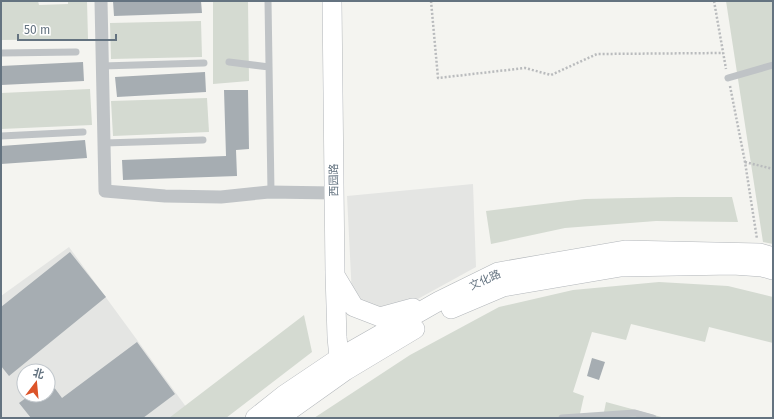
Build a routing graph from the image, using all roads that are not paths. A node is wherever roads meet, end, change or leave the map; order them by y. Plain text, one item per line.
1 (101, 1) edge
2 (268, 1) edge
3 (332, 1) edge
4 (76, 52) dead end
5 (1, 53) edge
6 (229, 62) dead end
7 (204, 63) dead end
8 (773, 64) edge
9 (102, 66) junction
10 (269, 67) junction
11 (728, 78) road end
12 (83, 132) dead end
13 (1, 136) edge
14 (203, 140) dead end
15 (104, 143) junction
16 (271, 192) junction
17 (334, 193) junction
18 (766, 255) edge
19 (773, 270) edge
20 (335, 274) junction
21 (439, 301) junction
22 (342, 365) junction
23 (255, 418) edge
24 (279, 418) edge
25 (562, 418) edge
26 (653, 418) edge

1 - 9 street
2 - 10 lane
3 - 17 main road, 西园路
4 - 5 lane
6 - 10 lane
7 - 9 lane
8 - 11 lane
9 - 15 street
10 - 16 lane
12 - 13 lane
14 - 15 lane
15 - 16 street
16 - 17 street
17 - 20 main road, 西园路
18 - 21 main road, 文化路
19 - 22 main road, 文化路
20 - 21 main road
20 - 22 main road, 西园路
21 - 22 main road, 文化路
22 - 23 main road, 文化路
22 - 24 main road, 文化路
25 - 26 lane

